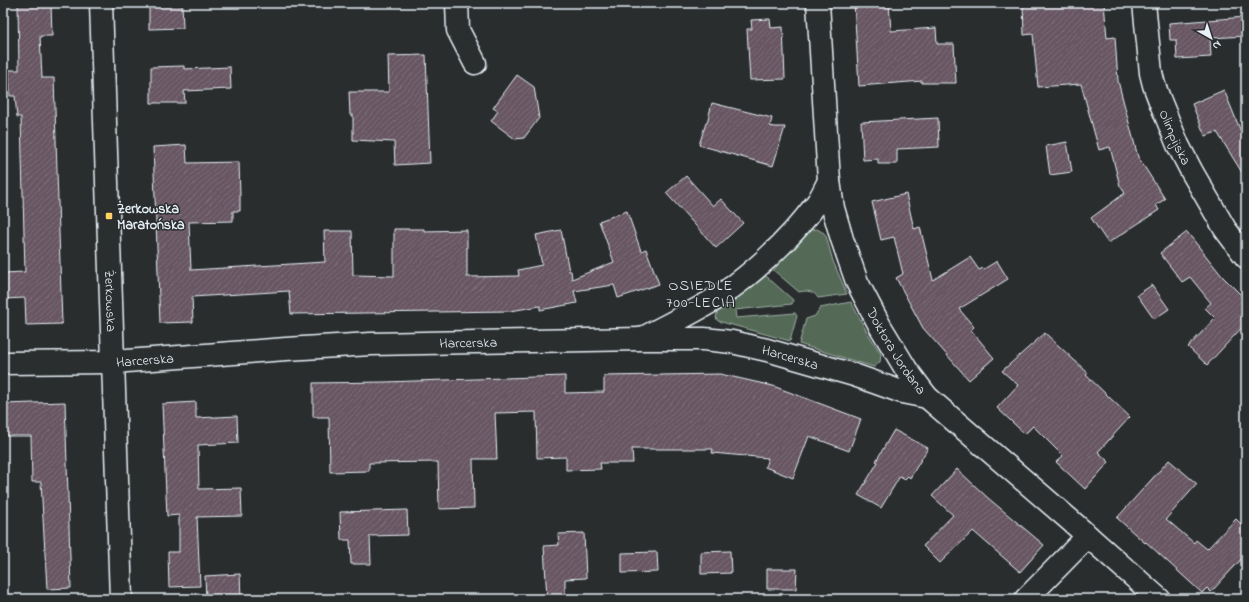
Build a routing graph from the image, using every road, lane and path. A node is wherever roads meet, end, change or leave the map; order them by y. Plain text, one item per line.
1 (101, 3) edge
2 (457, 3) edge
3 (818, 3) edge
4 (1144, 3) edge
5 (475, 63) dead end
6 (829, 181) junction
7 (1246, 257) edge
8 (642, 338) junction
9 (113, 362) junction
10 (3, 363) edge
11 (927, 397) junction
12 (1088, 536) junction
13 (121, 599) edge
14 (1026, 599) edge
15 (1159, 599) edge

1 - 9 street, Żerkowska
2 - 5 street
3 - 6 street, Doktora Jordana
4 - 7 street, Olimpijska
6 - 8 street
6 - 11 street, Doktora Jordana
8 - 9 street, Harcerska
8 - 11 street, Harcerska
9 - 10 street, Harcerska
9 - 13 street, Żerkowska
11 - 12 street, Doktora Jordana
12 - 14 street
12 - 15 street, Doktora Jordana

